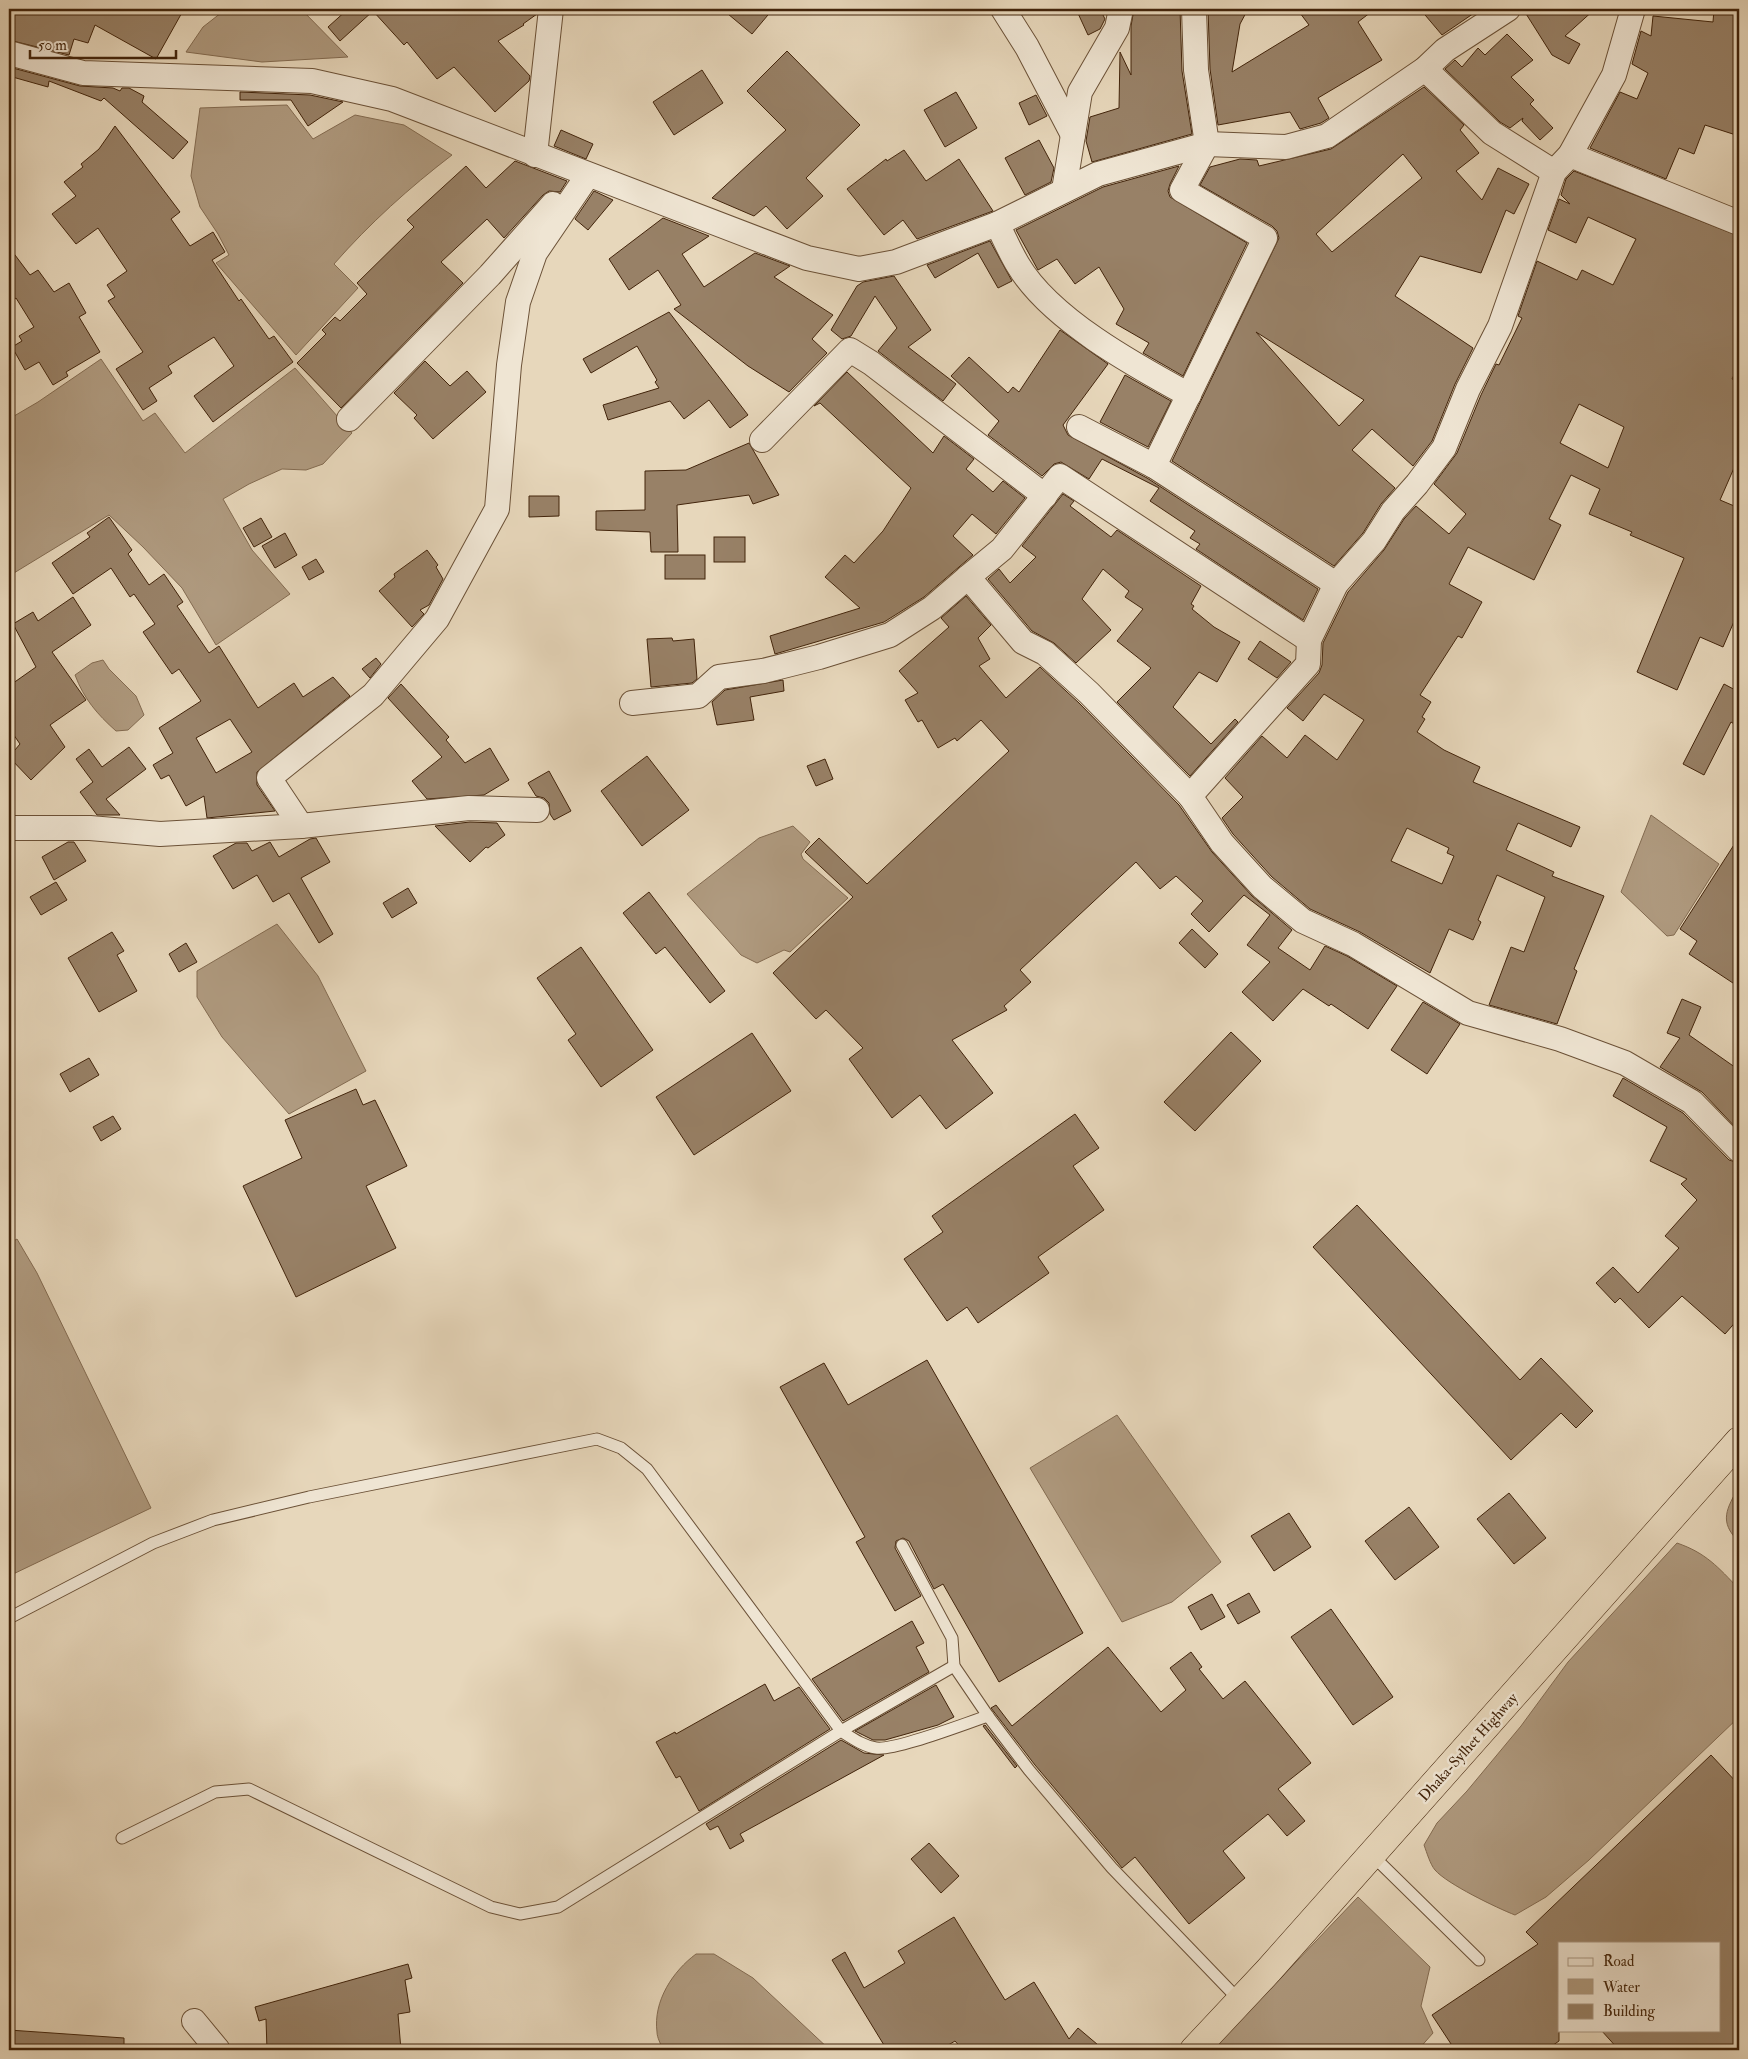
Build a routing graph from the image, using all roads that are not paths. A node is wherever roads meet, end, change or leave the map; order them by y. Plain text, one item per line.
1 (551, 9) edge
2 (1003, 9) edge
3 (1121, 9) edge
4 (1194, 9) edge
5 (1508, 9) edge
6 (1633, 9) edge
7 (9, 52) edge
8 (1425, 68) junction
9 (1073, 136) junction
10 (1207, 144) junction
11 (535, 155) junction
12 (1562, 164) junction
13 (584, 174) junction
14 (1064, 190) junction
15 (1739, 223) edge
16 (997, 224) junction
17 (1189, 395) junction
18 (349, 419) dead end
19 (1079, 427) dead end
20 (762, 440) dead end
21 (1154, 466) junction
22 (1045, 496) junction
23 (968, 577) junction
24 (1336, 584) junction
25 (1309, 640) junction
26 (632, 703) dead end
27 (1190, 796) junction
28 (537, 810) dead end
29 (301, 826) junction
30 (9, 828) edge
31 (1739, 1150) edge
32 (1739, 1441) edge
33 (902, 1545) dead end
34 (9, 1618) edge
35 (954, 1666) junction
36 (988, 1716) junction
37 (841, 1731) junction
38 (122, 1838) dead end
39 (1372, 1855) junction
40 (1479, 1960) dead end
41 (1240, 2001) junction
42 (194, 2021) dead end
43 (218, 2050) edge
44 (1194, 2050) edge

1 - 11 street
2 - 9 street
3 - 9 street
4 - 10 street
5 - 8 street
6 - 12 street
7 - 11 street
8 - 10 street
8 - 12 street
9 - 14 street
10 - 14 street
10 - 17 street
11 - 13 street
12 - 15 street
12 - 24 street
13 - 16 street
13 - 18 street
13 - 29 street
14 - 16 street
16 - 17 street
17 - 21 street
19 - 21 street
20 - 22 street
21 - 24 street
22 - 23 street
22 - 25 street
23 - 26 street
23 - 27 street
24 - 25 street
25 - 27 street
27 - 31 street
28 - 29 street
29 - 30 street
32 - 39 highway, Dhaka-Sylhet Highway
33 - 35 lane
34 - 37 lane
35 - 36 lane
35 - 37 lane
36 - 37 lane
36 - 41 lane
37 - 38 lane
39 - 40 lane
39 - 41 highway, Dhaka-Sylhet Highway
41 - 44 highway, Dhaka-Sylhet Highway
42 - 43 street

